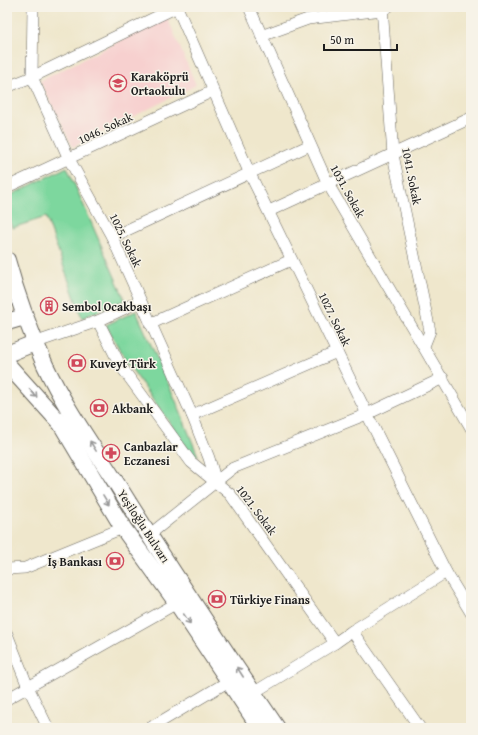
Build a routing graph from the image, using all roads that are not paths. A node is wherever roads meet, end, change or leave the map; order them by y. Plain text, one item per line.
1 (33, 7) edge
2 (177, 7) edge
3 (249, 7) edge
4 (384, 8) edge
5 (261, 36) junction
6 (32, 77) junction
7 (7, 87) edge
8 (214, 90) junction
9 (471, 118) edge
10 (310, 145) junction
11 (393, 154) junction
12 (69, 159) junction
13 (250, 174) junction
14 (328, 184) junction
15 (7, 187) edge
16 (269, 211) junction
17 (112, 237) junction
18 (7, 260) edge
19 (291, 260) junction
20 (140, 301) junction
21 (24, 317) junction
22 (98, 321) junction
23 (7, 322) edge
24 (150, 324) junction
25 (37, 342) junction
26 (424, 346) junction
27 (337, 352) junction
28 (7, 354) edge
29 (7, 364) edge
30 (443, 378) junction
31 (367, 414) junction
32 (192, 415) junction
33 (471, 428) edge
34 (216, 482) junction
35 (123, 528) junction
36 (149, 535) junction
37 (7, 569) edge
38 (446, 572) junction
39 (177, 603) junction
40 (471, 613) edge
41 (352, 630) junction
42 (7, 634) edge
43 (336, 643) junction
44 (229, 681) junction
45 (28, 687) junction
46 (253, 693) junction
47 (7, 699) edge
48 (48, 728) edge
49 (150, 728) edge
50 (260, 728) edge
51 (277, 728) edge
52 (420, 728) edge

1 - 6 street, 1025. Sokak
2 - 6 street
2 - 8 street, 1027. Sokak
3 - 5 street, 1031. Sokak
4 - 5 street
4 - 11 street, 1041. Sokak
5 - 10 street, 1031. Sokak
6 - 7 street
6 - 12 street, 1025. Sokak
8 - 12 street, 1046. Sokak
8 - 13 street, 1027. Sokak
9 - 11 street
10 - 13 street
10 - 14 street, 1031. Sokak
11 - 14 street
11 - 26 street, 1041. Sokak
12 - 15 street, 1046. Sokak
12 - 17 street, 1025. Sokak
13 - 16 street, 1027. Sokak
13 - 17 street
14 - 16 street
14 - 26 street, 1031. Sokak
16 - 19 street, 1027. Sokak
17 - 20 street, 1025. Sokak
18 - 21 main road, Yeşiloğlu Bulvarı
19 - 24 street
19 - 27 street, 1027. Sokak
20 - 22 street
20 - 24 street, 1025. Sokak
21 - 23 main road
21 - 25 main road, Yeşiloğlu Bulvarı
22 - 25 street
22 - 34 street, 1021. Sokak
24 - 32 street, 1025. Sokak
25 - 28 main road
36 -> 25 main road, Yeşiloğlu Bulvarı
26 - 30 street, 1031. Sokak
27 - 31 street, 1027. Sokak
27 - 32 street
29 -> 35 main road, Yeşiloğlu Bulvarı
30 - 31 street
30 - 33 street, 1031. Sokak
31 - 34 street
31 - 38 street, 1027. Sokak
32 - 34 street, 1025. Sokak
34 - 36 street
34 - 43 street, 1021. Sokak
35 - 37 street
35 - 39 main road, Yeşiloğlu Bulvarı
46 -> 36 main road, Yeşiloğlu Bulvarı
38 - 40 street, 1027. Sokak
38 - 41 street
39 -> 44 main road, Yeşiloğlu Bulvarı
39 - 45 street
41 - 43 street
41 - 52 street
42 - 45 street
43 - 46 street
44 - 49 street
44 - 50 main road, Yeşiloğlu Bulvarı
45 - 47 street
45 - 48 street
46 - 51 main road, Yeşiloğlu Bulvarı

